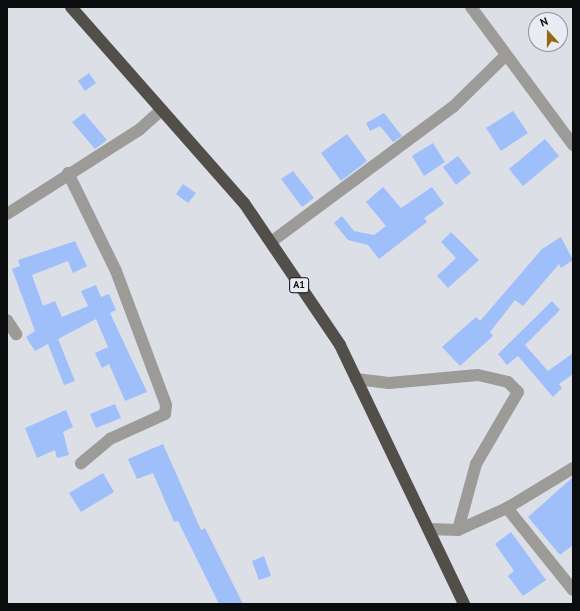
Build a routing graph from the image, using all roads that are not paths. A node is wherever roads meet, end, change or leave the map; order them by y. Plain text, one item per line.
1 (71, 7) edge
2 (471, 7) edge
3 (504, 57) junction
4 (161, 110) junction
5 (573, 145) edge
6 (68, 173) junction
7 (7, 214) edge
8 (270, 242) junction
9 (7, 320) edge
10 (16, 334) dead end
11 (356, 379) junction
12 (81, 462) dead end
13 (573, 468) edge
14 (507, 508) junction
15 (429, 529) junction
16 (458, 530) junction
17 (573, 590) edge
18 (464, 604) edge

1 - 4 highway, A1
2 - 3 street
3 - 5 street
3 - 8 street
4 - 6 street
4 - 8 highway, A1
6 - 7 street
6 - 12 street
8 - 11 highway, A1
9 - 10 street
11 - 15 highway, A1
11 - 16 street
13 - 14 street
14 - 16 street
14 - 17 street
15 - 16 street
15 - 18 highway, A1

